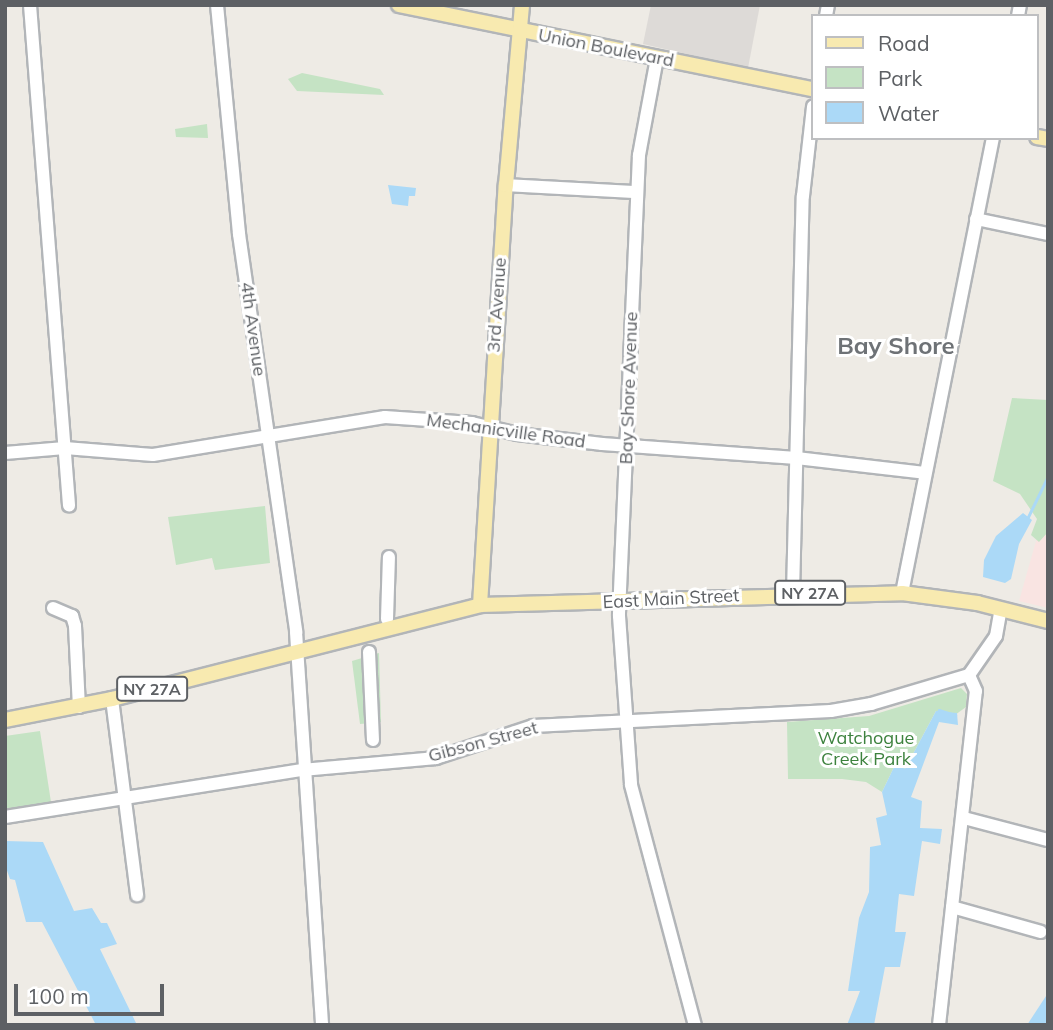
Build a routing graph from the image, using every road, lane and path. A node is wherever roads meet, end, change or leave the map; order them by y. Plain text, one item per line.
1 (30, 5) edge
2 (217, 5) edge
3 (399, 5) edge
4 (522, 5) edge
5 (519, 30) junction
6 (657, 58) junction
7 (811, 89) edge
8 (811, 125) edge
9 (993, 140) edge
10 (506, 185) junction
11 (638, 192) junction
12 (976, 219) junction
13 (1048, 234) edge
14 (489, 428) junction
15 (268, 437) junction
16 (627, 446) junction
17 (65, 448) junction
18 (5, 453) edge
19 (796, 458) junction
20 (925, 473) junction
21 (69, 505) dead end
22 (389, 557) dead end
23 (793, 593) junction
24 (902, 593) junction
25 (619, 602) junction
26 (480, 605) junction
27 (53, 608) dead end
28 (1001, 609) junction
29 (387, 619) dead end
30 (1048, 621) edge
31 (298, 652) junction
32 (369, 652) dead end
33 (969, 675) junction
34 (112, 699) junction
35 (79, 707) junction
36 (5, 720) edge
37 (625, 720) junction
38 (373, 740) dead end
39 (302, 770) junction
40 (125, 796) junction
41 (5, 817) edge
42 (964, 818) junction
43 (1048, 840) edge
44 (137, 895) dead end
45 (952, 906) junction
46 (1041, 932) dead end
47 (322, 1025) edge
48 (695, 1025) edge
49 (939, 1025) edge

1 - 17 street
2 - 15 street, 4th Avenue
3 - 5 main road, Union Boulevard
4 - 5 main road, 3rd Avenue
5 - 6 main road, Union Boulevard
5 - 10 main road, 3rd Avenue
6 - 7 main road, Union Boulevard
6 - 11 street, Bay Shore Avenue
8 - 19 street
9 - 12 street
10 - 11 street
10 - 14 main road, 3rd Avenue
11 - 16 street, Bay Shore Avenue
12 - 13 street
12 - 20 street
14 - 15 street, Mechanicville Road
14 - 16 street, Mechanicville Road
14 - 26 main road, 3rd Avenue
15 - 17 street, Mechanicville Road
15 - 31 street, 4th Avenue
16 - 19 street, Mechanicville Road
16 - 25 street, Bay Shore Avenue
17 - 18 street, Mechanicville Road
17 - 21 street
19 - 20 street, Mechanicville Road
19 - 23 street
20 - 24 street
22 - 29 street
23 - 24 main road, East Main Street / NY 27A
23 - 25 main road, East Main Street / NY 27A
24 - 28 main road, East Main Street / NY 27A
25 - 26 main road, East Main Street / NY 27A
25 - 37 street, Bay Shore Avenue
26 - 31 main road, East Main Street / NY 27A
27 - 35 street
28 - 30 main road, East Main Street / NY 27A
28 - 33 street
31 - 34 main road, NY 27A
31 - 39 street, 4th Avenue
32 - 38 street
33 - 37 street, Gibson Street
33 - 42 street
34 - 35 main road, NY 27A
34 - 40 street
35 - 36 main road, NY 27A
37 - 39 street, Gibson Street
37 - 48 street, Bay Shore Avenue
39 - 40 street, Gibson Street
39 - 47 street, 4th Avenue
40 - 41 street, Gibson Street
40 - 44 street
42 - 43 street
42 - 45 street
45 - 46 street
45 - 49 street

